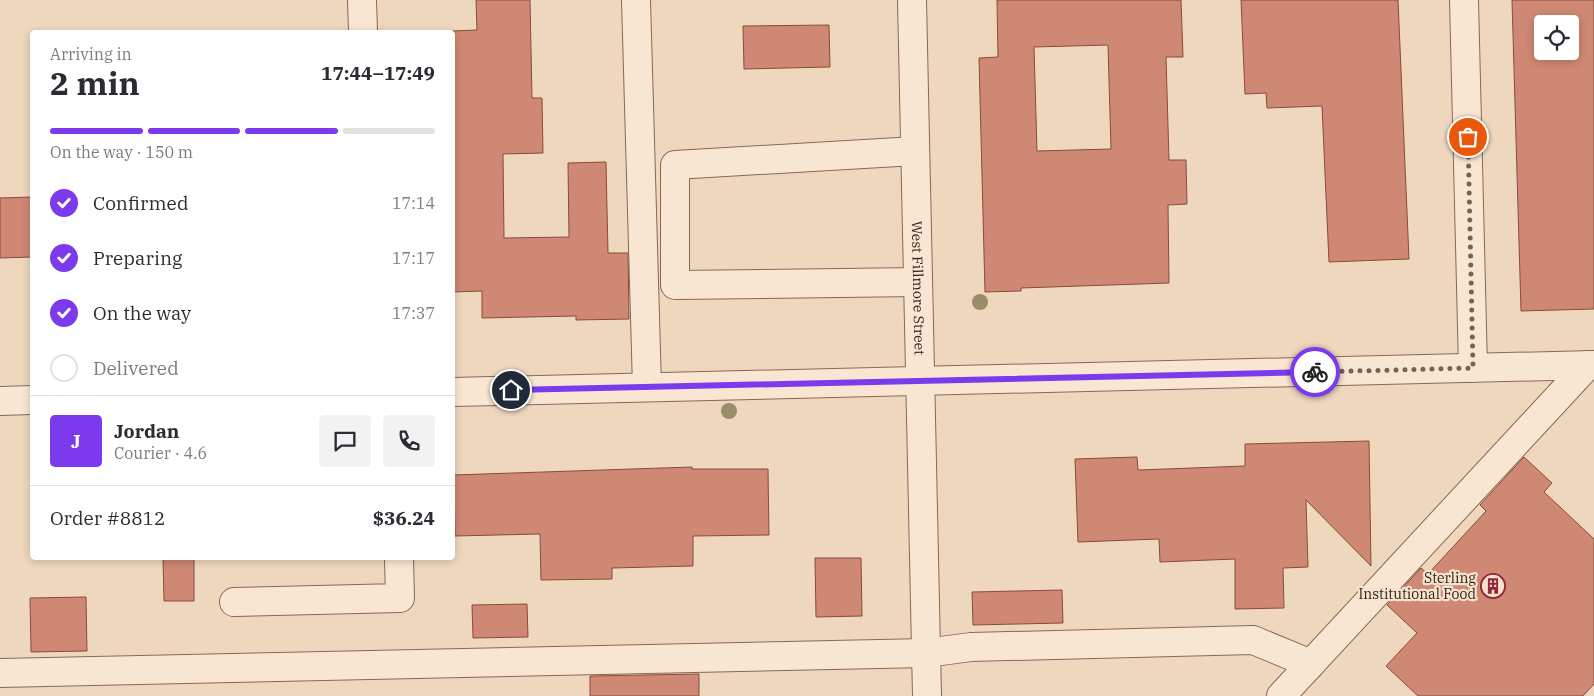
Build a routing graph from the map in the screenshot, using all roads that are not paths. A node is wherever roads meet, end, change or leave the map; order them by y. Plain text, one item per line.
1 (362, 0) edge
2 (636, 0) edge
3 (912, 0) edge
4 (1464, 0) edge
5 (362, 30) edge
6 (915, 151) junction
7 (918, 282) junction
8 (1591, 365) edge
9 (1473, 368) junction
10 (920, 380) junction
11 (646, 387) junction
12 (455, 392) edge
13 (30, 400) edge
14 (0, 401) edge
15 (399, 560) edge
16 (234, 602) dead end
17 (926, 653) junction
18 (1311, 664) junction
19 (0, 673) edge
20 (927, 696) edge
21 (1281, 696) edge

1 - 5 street
2 - 11 street
3 - 6 street, West Fillmore Street
4 - 9 street
6 - 7 street, West Fillmore Street
6 - 7 street
7 - 10 street, West Fillmore Street
8 - 9 street
8 - 18 street
9 - 10 street
10 - 11 street
10 - 17 street, West Fillmore Street
11 - 12 street
13 - 14 street
15 - 16 street
17 - 18 street
17 - 19 street
17 - 20 street, West Fillmore Street
18 - 21 street

